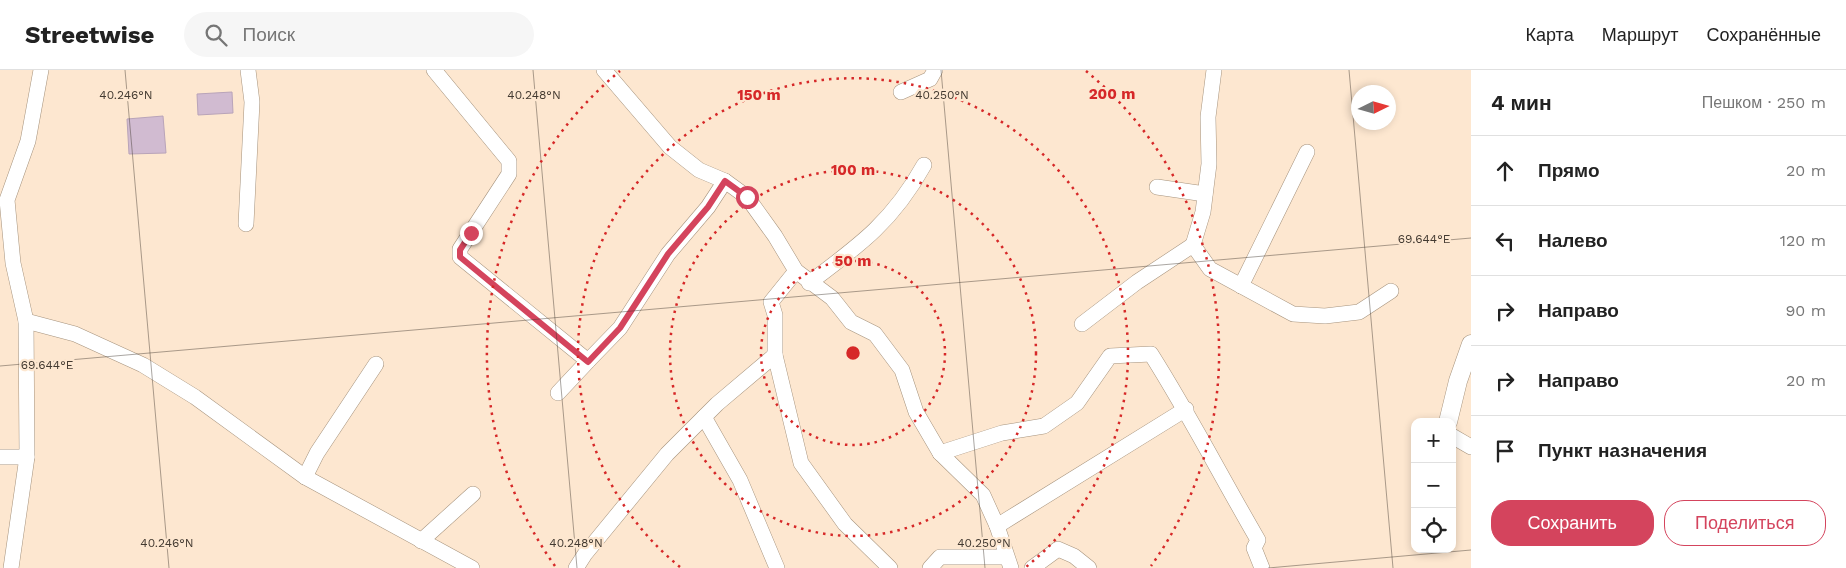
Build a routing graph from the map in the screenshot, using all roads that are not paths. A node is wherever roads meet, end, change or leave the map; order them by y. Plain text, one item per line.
1 (41, 70) edge
2 (248, 70) edge
3 (434, 70) edge
4 (604, 70) edge
5 (935, 70) edge
6 (1214, 70) edge
7 (901, 92) dead end
8 (1307, 152) dead end
9 (924, 165) dead end
10 (725, 181) junction
11 (1157, 187) dead end
12 (1205, 194) junction
13 (246, 224) dead end
14 (1193, 245) junction
15 (796, 271) junction
16 (809, 283) junction
17 (1241, 286) junction
18 (1390, 291) dead end
19 (26, 321) junction
20 (1082, 324) dead end
21 (1471, 344) edge
22 (775, 355) junction
23 (588, 362) junction
24 (376, 364) dead end
25 (558, 393) dead end
26 (1186, 409) junction
27 (704, 417) junction
28 (1449, 418) edge
29 (1456, 438) edge
30 (1471, 447) edge
31 (940, 453) junction
32 (27, 456) junction
33 (0, 457) edge
34 (305, 477) junction
35 (473, 494) dead end
36 (996, 526) junction
37 (421, 541) junction
38 (1008, 562) edge
39 (10, 568) edge
40 (472, 568) edge
41 (576, 568) edge
42 (777, 568) edge
43 (890, 568) edge
44 (930, 568) edge
45 (1032, 568) edge
46 (1090, 568) edge
47 (1262, 568) edge

1 - 19 street
2 - 13 street
3 - 23 street
4 - 10 street
5 - 7 street
6 - 12 street
8 - 17 street
9 - 16 street
10 - 15 street
10 - 23 street
11 - 12 street
12 - 14 street
14 - 17 street
14 - 20 street
15 - 16 street
15 - 22 street
16 - 31 street
17 - 18 street
19 - 32 street
19 - 34 street
21 - 28 street
22 - 27 street
22 - 43 street
23 - 25 street
24 - 34 street
26 - 31 street
26 - 36 street
26 - 47 street
27 - 41 street
27 - 42 street
29 - 30 street
31 - 36 street
32 - 33 street
32 - 39 street
34 - 37 street
35 - 37 street
36 - 38 street
37 - 40 street
38 - 44 street
45 - 46 street

